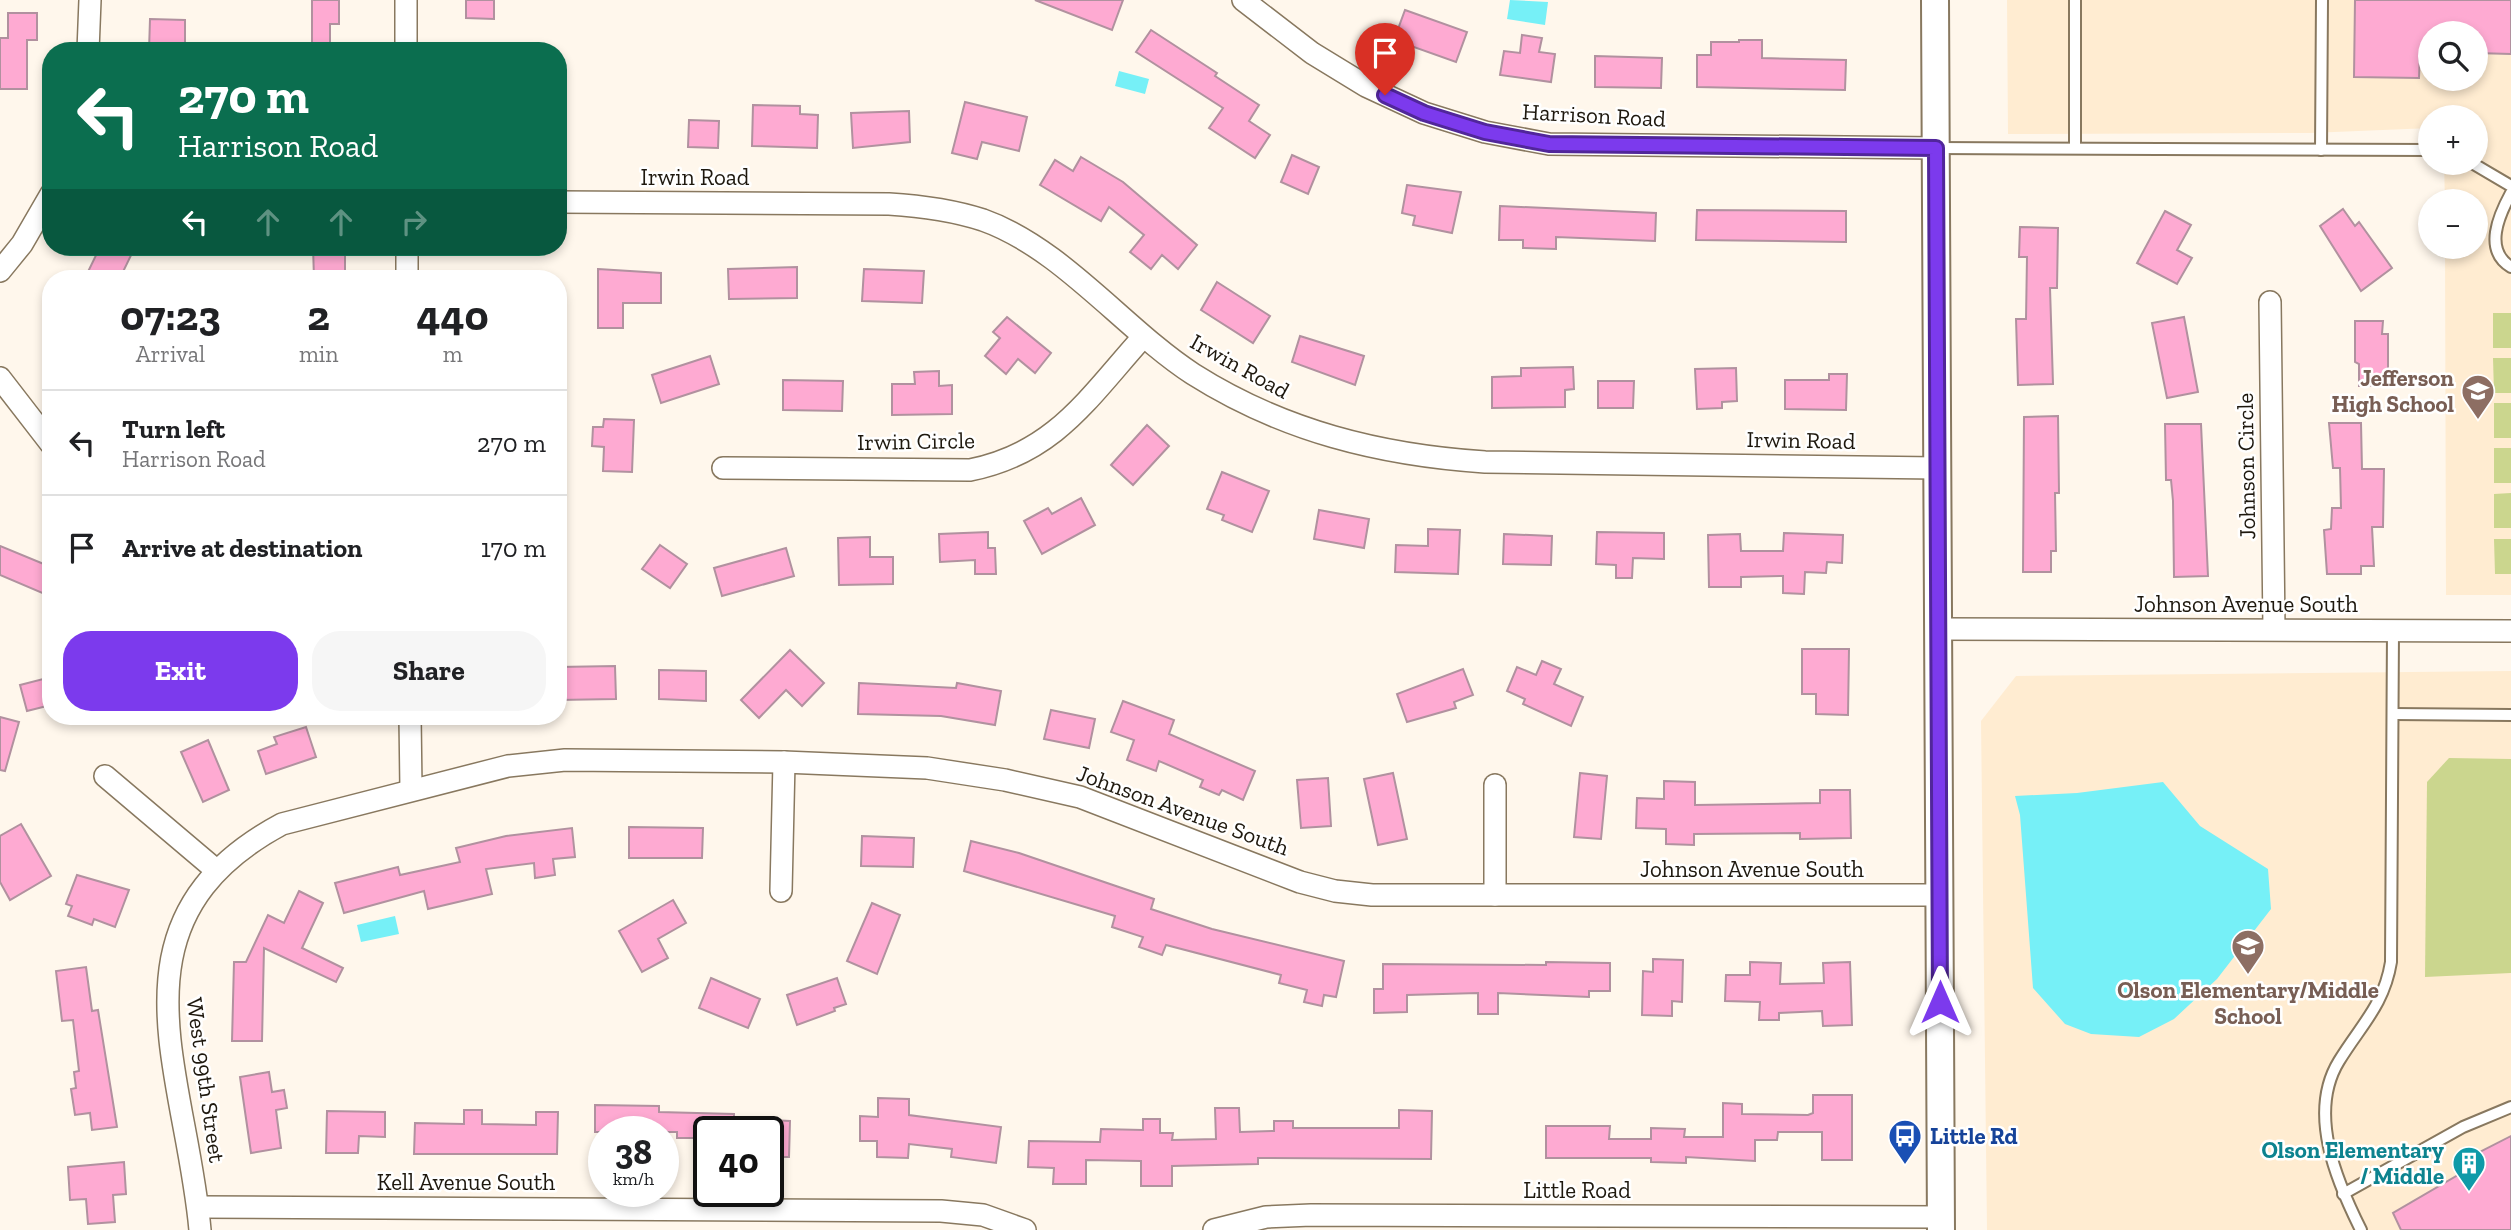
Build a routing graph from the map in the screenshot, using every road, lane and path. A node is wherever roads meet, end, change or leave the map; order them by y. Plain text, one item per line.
1 (90, 0) edge
2 (406, 0) edge
3 (1243, 0) edge
4 (1935, 0) edge
5 (2075, 0) edge
6 (2322, 0) edge
7 (88, 42) edge
8 (406, 42) edge
9 (1936, 148) junction
10 (2075, 148) junction
11 (2321, 150) junction
12 (2418, 150) edge
13 (2488, 172) edge
14 (2511, 186) edge
15 (2511, 193) edge
16 (567, 202) edge
17 (42, 210) edge
18 (2511, 267) edge
19 (0, 271) edge
20 (2270, 302) dead end
21 (1143, 337) junction
22 (0, 378) edge
23 (42, 432) edge
24 (723, 468) dead end
25 (1937, 468) junction
26 (1938, 629) junction
27 (2274, 629) junction
28 (2393, 631) junction
29 (2511, 631) edge
30 (2393, 714) junction
31 (2511, 715) edge
32 (410, 725) edge
33 (784, 762) junction
34 (105, 776) dead end
35 (1495, 785) dead end
36 (411, 789) junction
37 (216, 870) junction
38 (781, 891) dead end
39 (1495, 895) junction
40 (1940, 895) junction
41 (2511, 1107) edge
42 (2343, 1194) junction
43 (198, 1207) junction
44 (1610, 1224) edge
45 (1941, 1224) edge
46 (200, 1230) edge
47 (1025, 1230) edge
48 (1214, 1230) edge
49 (2361, 1230) edge

1 - 7 street
2 - 8 street
3 - 9 street, Harrison Road
4 - 9 street
5 - 10 lane
6 - 11 lane
9 - 10 lane
9 - 25 street
10 - 11 lane
11 - 12 lane
13 - 14 lane
15 - 18 lane
16 - 21 street, Irwin Road
17 - 19 street
20 - 27 street, Johnson Circle
21 - 24 street, Irwin Circle
21 - 25 street, Irwin Road
22 - 23 street
25 - 26 street
26 - 27 street, Johnson Avenue South
26 - 40 street
27 - 28 street, Johnson Avenue South
28 - 29 street, Johnson Avenue South
28 - 30 lane
30 - 31 lane
30 - 42 lane
32 - 36 street
33 - 36 street, Johnson Avenue South
33 - 38 street
33 - 39 street, Johnson Avenue South
34 - 37 street
35 - 39 street
36 - 37 street, West 99th Street
37 - 43 street, West 99th Street
39 - 40 street, Johnson Avenue South
40 - 45 street
41 - 42 lane
42 - 49 lane
43 - 46 street, West 99th Street
43 - 47 street, Kell Avenue South
44 - 45 street, Little Road
44 - 48 street, Little Road

